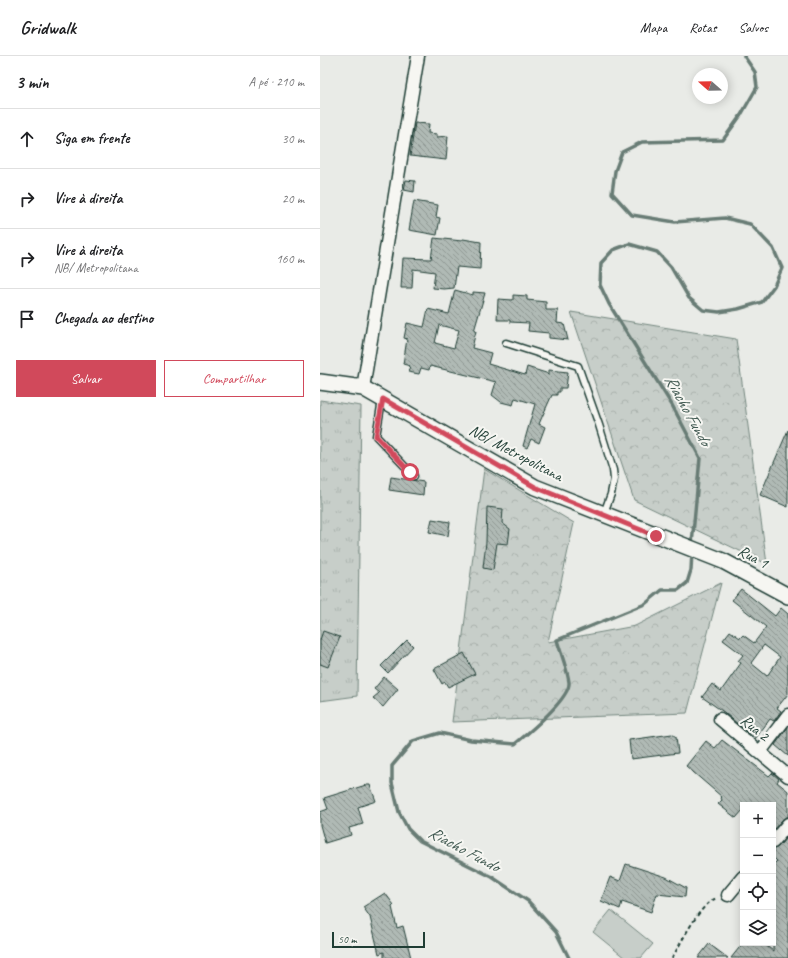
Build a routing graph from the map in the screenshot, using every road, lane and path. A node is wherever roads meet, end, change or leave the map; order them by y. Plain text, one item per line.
1 (418, 56) edge
2 (506, 343) dead end
3 (320, 382) edge
4 (363, 388) junction
5 (383, 399) junction
6 (414, 476) dead end
7 (604, 515) junction
8 (723, 561) joint
9 (788, 596) edge
10 (788, 715) edge
11 (720, 719) dead end
12 (760, 752) junction
13 (788, 776) edge
14 (788, 824) edge
15 (776, 838) edge
16 (740, 881) edge
17 (728, 895) joint
18 (672, 958) edge

1 - 4 street
2 - 7 lane
3 - 4 street, NB/ Metropolitana
4 - 5 street, NB/ Metropolitana
5 - 6 lane
5 - 7 street, NB/ Metropolitana
7 - 8 street, NB/ Metropolitana
8 - 9 street, Rua 1
10 - 12 street
11 - 12 street, Rua 2
12 - 13 street, Rua 2
14 - 15 street
16 - 17 street
17 - 18 path

